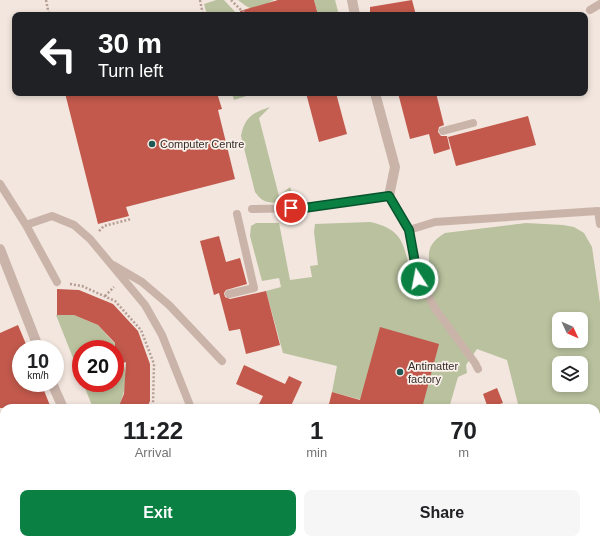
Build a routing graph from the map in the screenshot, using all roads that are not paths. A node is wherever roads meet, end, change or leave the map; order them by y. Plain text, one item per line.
1 (352, 0) edge
2 (600, 4) edge
3 (590, 10) dead end
4 (354, 12) edge
5 (376, 96) edge
6 (474, 123) dead end
7 (443, 131) dead end
8 (0, 184) edge
9 (389, 196) junction
10 (252, 209) dead end
11 (237, 214) dead end
12 (600, 224) edge
13 (26, 225) junction
14 (409, 230) junction
15 (0, 250) edge
16 (107, 261) junction
17 (57, 282) road end
18 (229, 294) dead end
19 (35, 340) edge
20 (222, 361) dead end
21 (478, 370) dead end
22 (56, 392) edge
23 (61, 404) edge
24 (189, 404) edge

1 - 4 street
2 - 3 lane
5 - 9 street
6 - 7 lane
8 - 13 lane
9 - 10 lane
9 - 14 lane
11 - 18 lane
12 - 14 lane
13 - 16 lane
13 - 17 lane
14 - 21 lane
15 - 19 street
16 - 20 lane
16 - 24 lane
22 - 23 street

